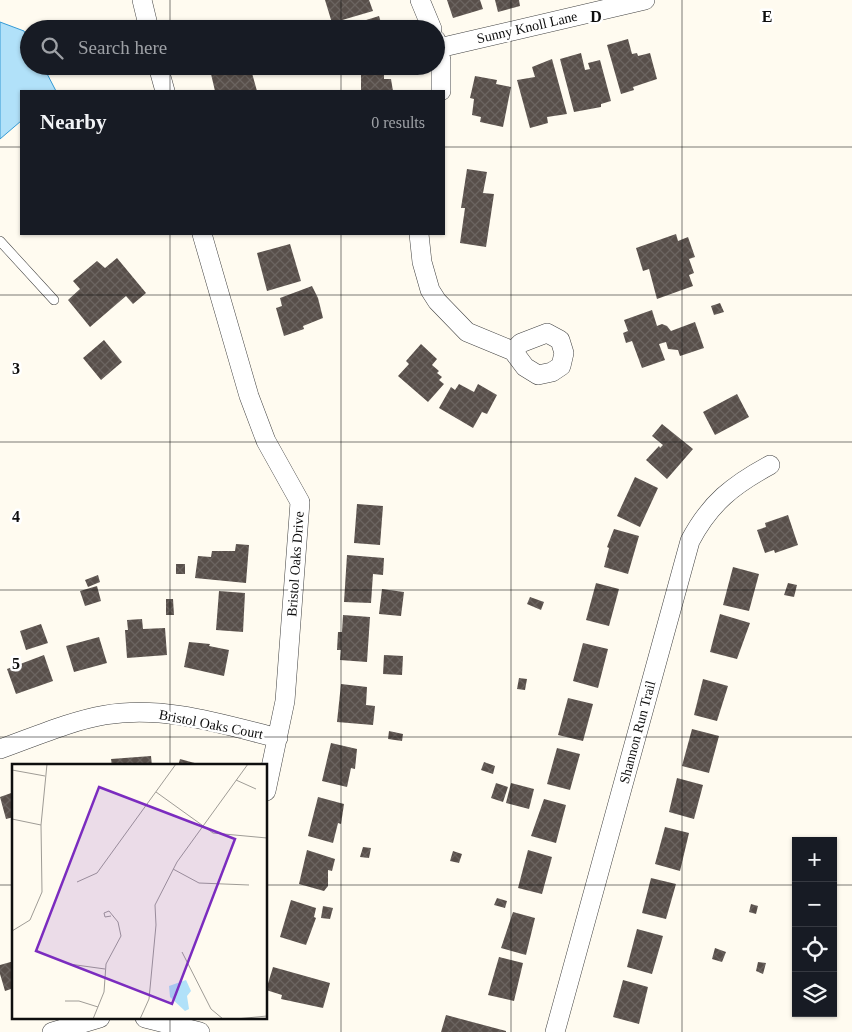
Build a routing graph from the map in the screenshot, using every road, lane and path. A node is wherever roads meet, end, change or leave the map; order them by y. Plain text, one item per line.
1 (142, 0) edge
2 (420, 0) edge
3 (644, 0) edge
4 (147, 20) edge
5 (428, 20) edge
6 (445, 43) edge
7 (161, 75) edge
8 (440, 75) edge
9 (165, 90) edge
10 (441, 90) edge
11 (202, 235) edge
12 (419, 235) edge
13 (0, 242) edge
14 (54, 300) dead end
15 (514, 351) dead end
16 (770, 465) dead end
17 (278, 738) junction
18 (0, 749) edge
19 (268, 782) edge
20 (93, 1020) edge
21 (153, 1020) edge
22 (206, 1020) edge
23 (52, 1032) edge
24 (202, 1032) edge
25 (555, 1032) edge

1 - 4 street
2 - 5 street
3 - 6 street, Sunny Knoll Lane
7 - 9 street
8 - 10 street
11 - 17 street, Bristol Oaks Drive
12 - 15 street
13 - 14 lane
16 - 25 street, Shannon Run Trail
17 - 18 street, Bristol Oaks Court
17 - 19 street, Bristol Oaks Drive
20 - 23 street
21 - 24 street
22 - 24 street

